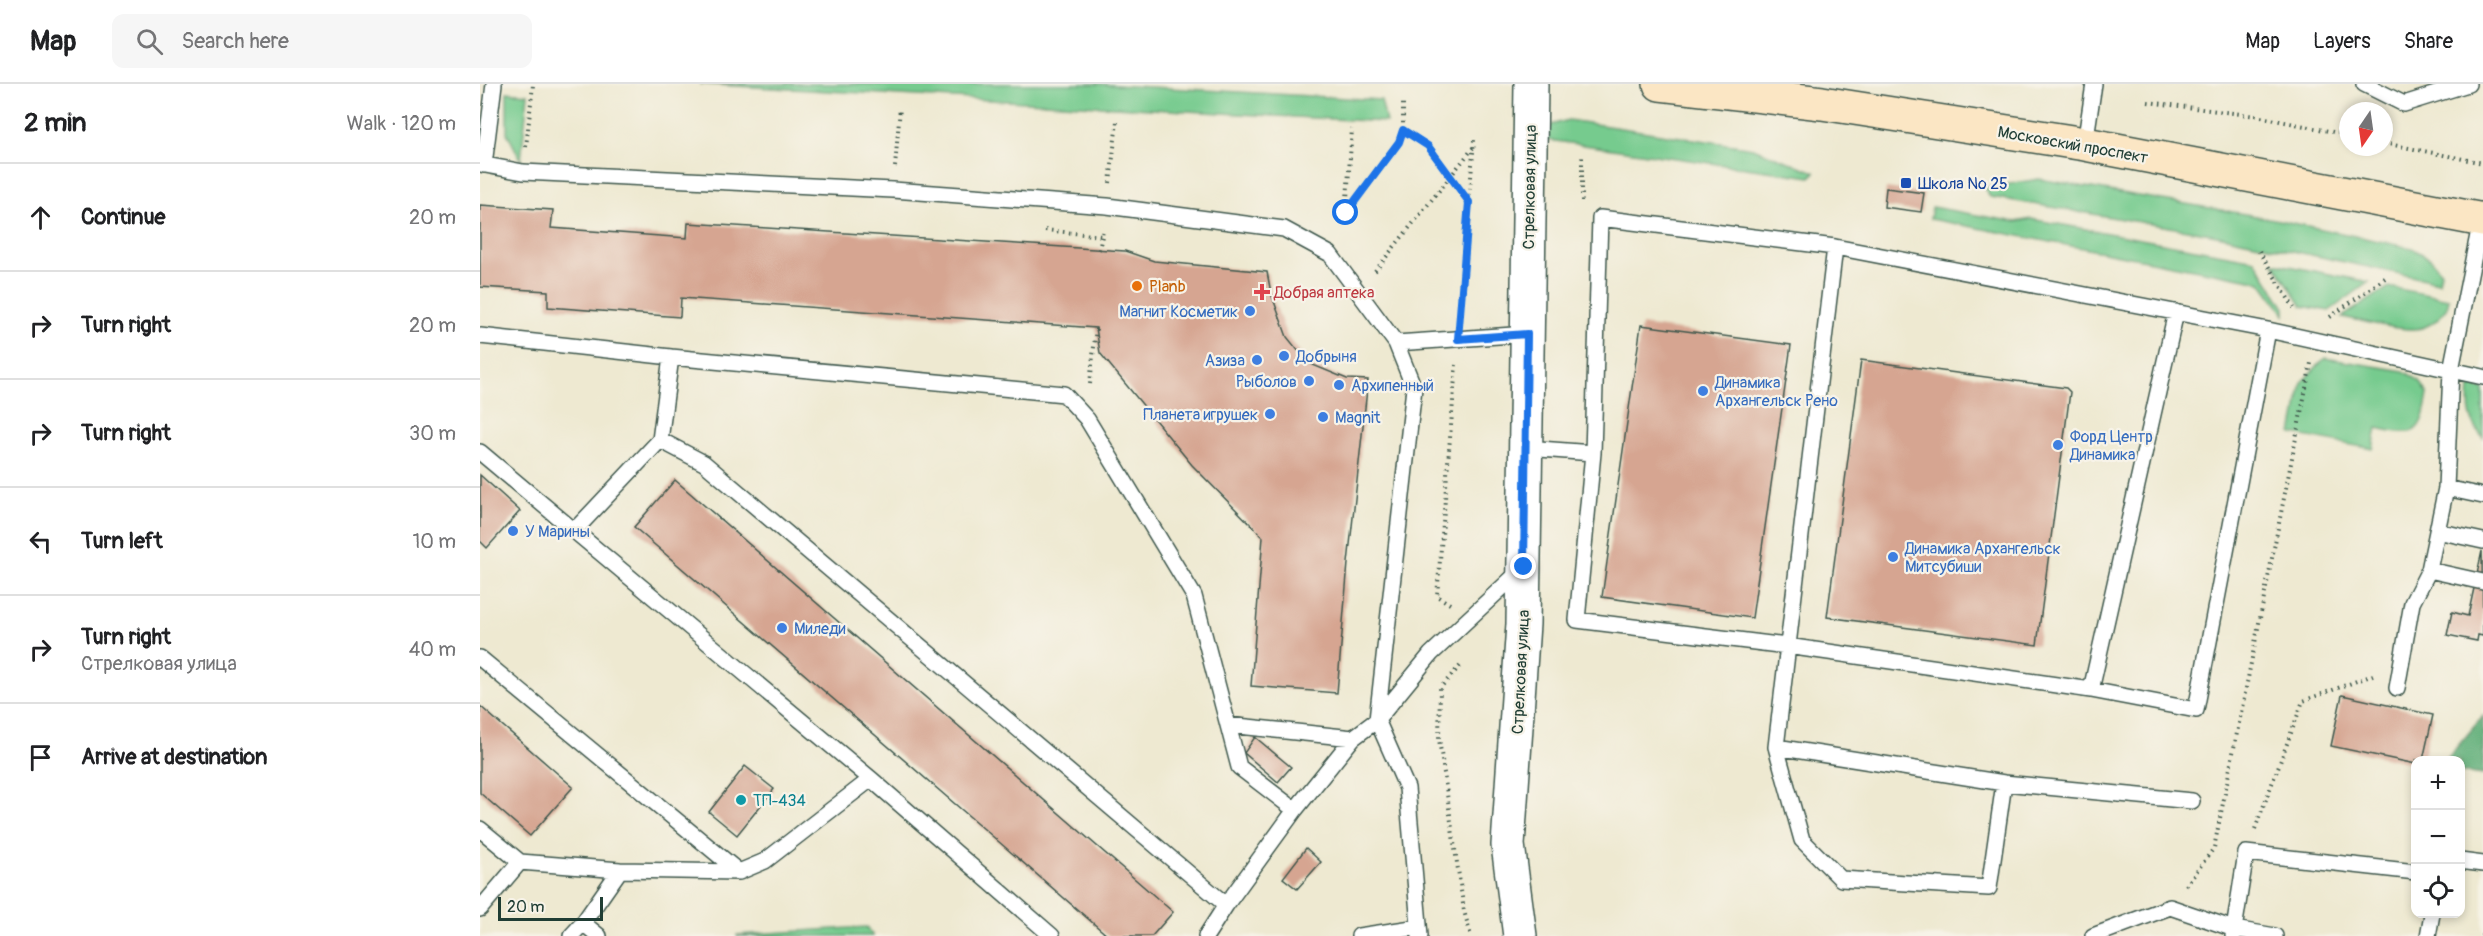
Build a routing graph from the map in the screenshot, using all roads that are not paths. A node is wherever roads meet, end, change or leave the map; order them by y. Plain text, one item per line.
1 (494, 84) edge
2 (1531, 84) edge
3 (1660, 84) edge
4 (2094, 84) edge
5 (2364, 84) edge
6 (2468, 84) edge
7 (2085, 144) junction
8 (482, 165) edge
9 (2482, 220) edge
10 (1835, 247) junction
11 (2176, 312) junction
12 (2268, 330) junction
13 (1527, 334) junction
14 (480, 336) edge
15 (1396, 343) junction
16 (671, 357) junction
17 (2451, 370) junction
18 (2483, 377) edge
19 (660, 440) junction
20 (1526, 448) junction
21 (480, 452) edge
22 (1593, 453) junction
23 (2446, 488) junction
24 (2483, 496) edge
25 (574, 531) junction
26 (2437, 531) junction
27 (2483, 541) edge
28 (1524, 567) junction
29 (2429, 570) junction
30 (2483, 582) edge
31 (1787, 646) junction
32 (480, 658) edge
33 (2397, 688) dead end
34 (2091, 690) junction
35 (1377, 720) junction
36 (1228, 725) junction
37 (1353, 738) junction
38 (1776, 747) junction
39 (871, 779) junction
40 (2004, 783) junction
41 (2192, 801) dead end
42 (1295, 810) junction
43 (480, 829) edge
44 (520, 862) junction
45 (2465, 862) edge
46 (2483, 864) edge
47 (620, 870) junction
48 (739, 872) junction
49 (2411, 872) edge
50 (1226, 904) junction
51 (480, 909) edge
52 (2431, 918) edge
53 (583, 923) junction
54 (1420, 932) edge
55 (1043, 933) edge
56 (2234, 933) edge
57 (571, 936) edge
58 (599, 936) edge
59 (1206, 936) edge
60 (1359, 936) edge
61 (1520, 936) edge
62 (2093, 936) edge
63 (2275, 936) edge
64 (2428, 936) edge

1 - 8 lane
2 - 13 street, Стрелковая улица
3 - 7 main road, Московский проспект
4 - 7 lane
5 - 6 lane
7 - 9 main road, Московский проспект
8 - 15 lane
9 - 17 lane
10 - 11 lane
10 - 22 lane
10 - 31 lane
11 - 12 lane
11 - 34 lane
12 - 17 lane
12 - 34 lane
13 - 15 lane
13 - 20 street, Стрелковая улица
14 - 16 lane
15 - 35 lane
16 - 19 lane
16 - 36 lane
17 - 18 lane
17 - 23 lane
19 - 25 lane
19 - 50 lane
20 - 22 lane
20 - 28 street, Стрелковая улица
21 - 25 lane
22 - 31 lane
23 - 24 lane
23 - 26 lane
25 - 39 lane
26 - 27 lane
26 - 29 lane
28 - 35 lane
28 - 61 street, Стрелковая улица
29 - 30 lane
29 - 33 lane
31 - 34 lane
31 - 38 lane
32 - 48 lane
35 - 37 lane
35 - 54 lane
36 - 37 lane
36 - 42 lane
37 - 42 lane
38 - 40 lane
38 - 40 lane
39 - 48 lane
39 - 55 lane
40 - 41 lane
42 - 50 lane
43 - 44 lane
44 - 47 lane
44 - 51 lane
45 - 46 lane
47 - 48 lane
47 - 53 lane
49 - 56 lane
50 - 59 lane
52 - 64 lane
53 - 57 lane
53 - 58 lane
54 - 60 lane
56 - 62 lane
56 - 63 lane

